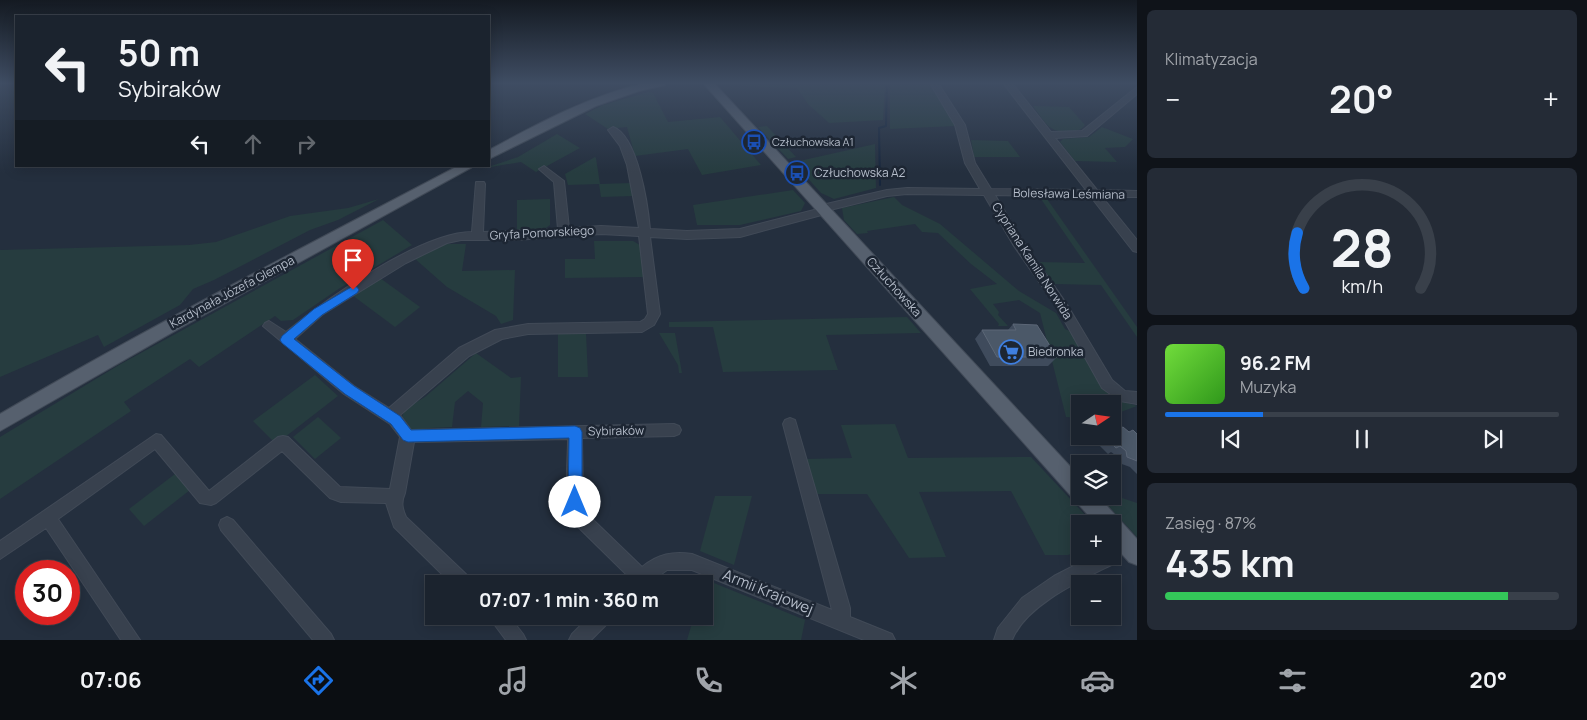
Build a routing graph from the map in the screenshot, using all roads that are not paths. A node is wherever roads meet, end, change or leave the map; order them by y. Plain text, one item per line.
1 (569, 113) edge
2 (735, 113) edge
3 (952, 113) edge
4 (1031, 113) edge
5 (1109, 113) edge
6 (613, 130) dead end
7 (1048, 135) junction
8 (490, 154) edge
9 (466, 167) edge
10 (544, 169) dead end
11 (480, 184) dead end
12 (988, 192) junction
13 (1094, 194) junction
14 (1137, 194) edge
15 (823, 209) junction
16 (564, 232) junction
17 (646, 232) junction
18 (477, 236) junction
19 (1137, 248) edge
20 (269, 326) dead end
21 (286, 340) junction
22 (1135, 398) edge
23 (390, 417) junction
24 (0, 423) edge
25 (790, 424) dead end
26 (674, 430) dead end
27 (575, 432) junction
28 (408, 436) junction
29 (1071, 481) edge
30 (393, 499) junction
31 (1092, 505) edge
32 (1102, 515) edge
33 (48, 517) junction
34 (227, 525) dead end
35 (0, 551) edge
36 (1123, 553) edge
37 (455, 575) edge
38 (633, 575) edge
39 (645, 575) edge
40 (842, 621) junction
41 (504, 625) edge
42 (594, 625) edge
43 (322, 639) edge
44 (130, 640) edge
45 (517, 640) edge
46 (578, 640) edge
47 (886, 640) edge
48 (1003, 640) edge

1 - 8 main road
2 - 15 main road, Człuchowska
3 - 12 street, Cypriana Kamila Norwida
4 - 7 street
5 - 7 street
6 - 17 street
7 - 13 street
9 - 24 main road, Kardynała Józefa Glempa
10 - 16 street
11 - 18 street
12 - 13 street, Bolesława Leśmiana
12 - 15 street, Bolesława Leśmiana
12 - 22 street, Cypriana Kamila Norwida
13 - 14 street, Bolesława Leśmiana
13 - 19 street
15 - 17 street, Gryfa Pomorskiego
15 - 29 main road, Człuchowska
16 - 17 street, Gryfa Pomorskiego
16 - 18 street, Gryfa Pomorskiego
17 - 23 street
18 - 21 street, Gryfa Pomorskiego
20 - 21 street
21 - 23 street
23 - 28 street
25 - 40 street
26 - 27 street, Sybiraków
27 - 28 street, Sybiraków
27 - 38 street, Armii Krajowej
28 - 30 street
30 - 33 street
30 - 37 street
31 - 32 main road
33 - 35 street
33 - 44 street
34 - 43 street
36 - 48 street
39 - 40 street, Armii Krajowej
40 - 47 street, Armii Krajowej
41 - 45 street
42 - 46 street

